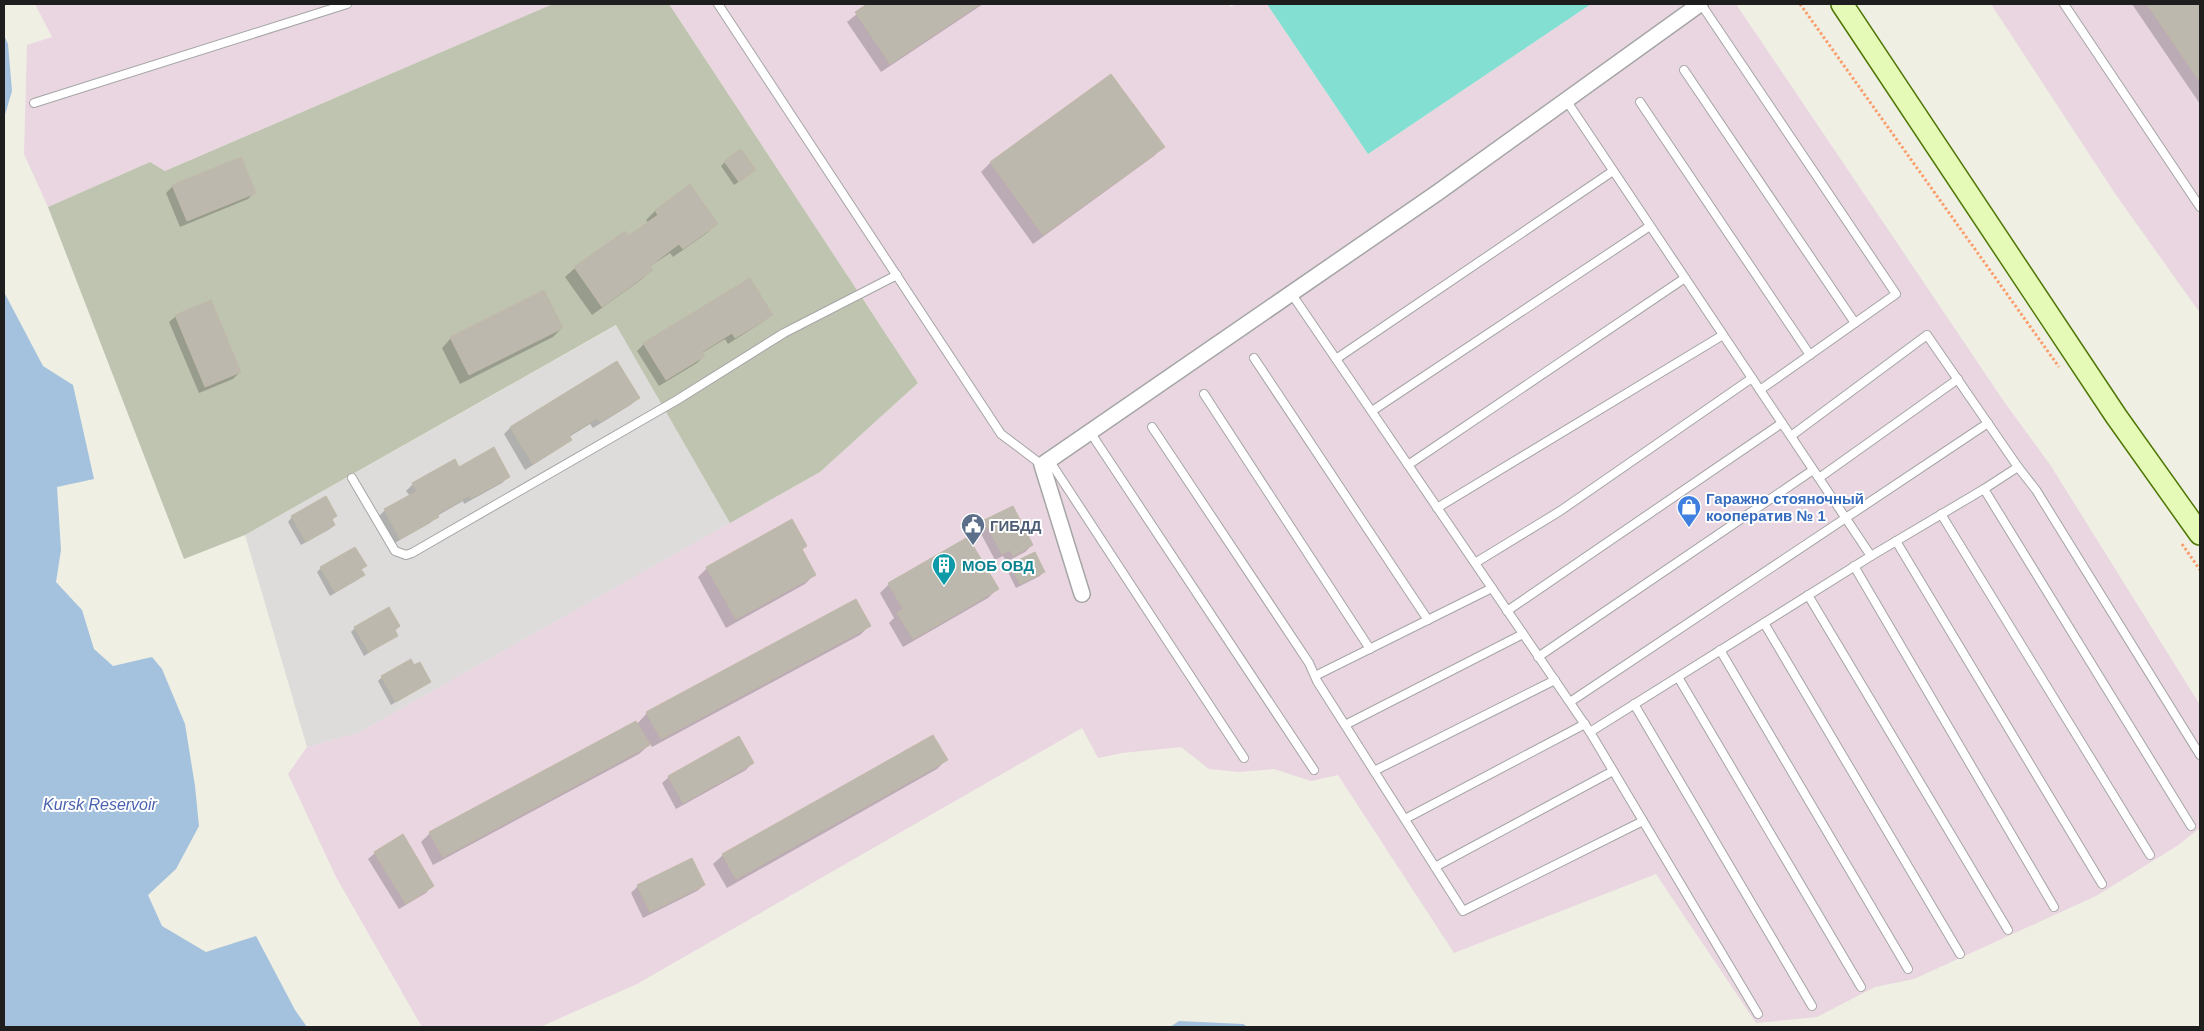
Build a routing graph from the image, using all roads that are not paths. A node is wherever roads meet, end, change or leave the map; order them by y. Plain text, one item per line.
1 (347, 4) edge
2 (718, 4) edge
3 (1700, 4) edge
4 (1842, 4) edge
5 (2064, 4) edge
6 (1684, 70) dead end
7 (1566, 100) junction
8 (1640, 102) dead end
9 (34, 103) dead end
10 (1613, 172) junction
11 (2200, 207) edge
12 (1650, 226) junction
13 (897, 275) junction
14 (1685, 278) junction
15 (1291, 293) junction
16 (1855, 323) junction
17 (1723, 335) junction
18 (1810, 354) junction
19 (1254, 358) dead end
20 (1336, 359) junction
21 (1752, 378) junction
22 (1958, 379) junction
23 (1760, 390) junction
24 (1204, 394) dead end
25 (1372, 411) junction
26 (1782, 423) junction
27 (1988, 423) junction
28 (1152, 427) dead end
29 (1090, 432) junction
30 (1791, 436) junction
31 (1046, 462) junction
32 (1408, 465) junction
33 (2018, 467) junction
34 (1813, 470) junction
35 (352, 478) dead end
36 (1819, 478) junction
37 (1984, 489) junction
38 (1437, 508) junction
39 (1941, 514) junction
40 (1845, 517) junction
41 (2195, 522) edge
42 (1896, 541) junction
43 (1871, 556) junction
44 (1475, 563) junction
45 (1854, 566) junction
46 (1492, 588) junction
47 (1082, 594) dead end
48 (1808, 595) junction
49 (1507, 611) junction
50 (1428, 620) junction
51 (1764, 623) junction
52 (1523, 634) junction
53 (1370, 649) junction
54 (1720, 650) junction
55 (1538, 656) junction
56 (1315, 676) junction
57 (1678, 677) junction
58 (1555, 680) junction
59 (1570, 702) junction
60 (1634, 704) junction
61 (1584, 724) junction
62 (1345, 725) junction
63 (1590, 732) junction
64 (2200, 755) edge
65 (1244, 758) dead end
66 (1314, 770) dead end
67 (1374, 770) junction
68 (1613, 771) junction
69 (1405, 819) junction
70 (1642, 821) junction
71 (2191, 826) dead end
72 (2150, 856) dead end
73 (1436, 867) junction
74 (2102, 884) dead end
75 (2054, 907) dead end
76 (2008, 930) dead end
77 (1960, 954) dead end
78 (1908, 969) dead end
79 (1861, 987) dead end
80 (1812, 1006) dead end
81 (1758, 1014) dead end

1 - 9 lane
2 - 13 lane
3 - 7 street
3 - 16 lane
4 - 41 main road
5 - 11 lane
6 - 16 lane
7 - 10 lane
7 - 15 street
8 - 18 lane
10 - 12 lane
10 - 20 lane
12 - 14 lane
12 - 25 lane
13 - 31 lane
13 - 35 lane
14 - 17 lane
14 - 32 lane
15 - 20 lane
15 - 29 street
16 - 18 lane
17 - 21 lane
17 - 38 lane
18 - 23 lane
19 - 50 lane
20 - 25 lane
21 - 23 lane
21 - 44 lane
22 - 27 lane
22 - 30 lane
22 - 36 lane
23 - 26 lane
24 - 53 lane
25 - 32 lane
26 - 30 lane
26 - 49 lane
27 - 33 lane
27 - 40 lane
28 - 56 lane
29 - 31 street
29 - 66 lane
30 - 34 lane
31 - 47 street
31 - 65 lane
32 - 38 lane
33 - 37 lane
33 - 64 lane
34 - 36 lane
34 - 55 lane
36 - 40 lane
37 - 39 lane
37 - 71 lane
38 - 44 lane
39 - 42 lane
39 - 72 lane
40 - 43 lane
40 - 59 lane
42 - 43 lane
42 - 74 lane
43 - 45 lane
44 - 46 lane
45 - 48 lane
45 - 75 lane
46 - 49 lane
46 - 50 lane
48 - 51 lane
48 - 76 lane
49 - 52 lane
50 - 53 lane
51 - 54 lane
51 - 77 lane
52 - 55 lane
52 - 62 lane
53 - 56 lane
54 - 57 lane
54 - 78 lane
55 - 58 lane
56 - 62 lane
57 - 60 lane
57 - 79 lane
58 - 59 lane
58 - 67 lane
59 - 61 lane
60 - 63 lane
60 - 80 lane
61 - 63 lane
61 - 69 lane
62 - 67 lane
63 - 68 lane
67 - 69 lane
68 - 70 lane
68 - 73 lane
69 - 73 lane
70 - 73 lane
70 - 81 lane

